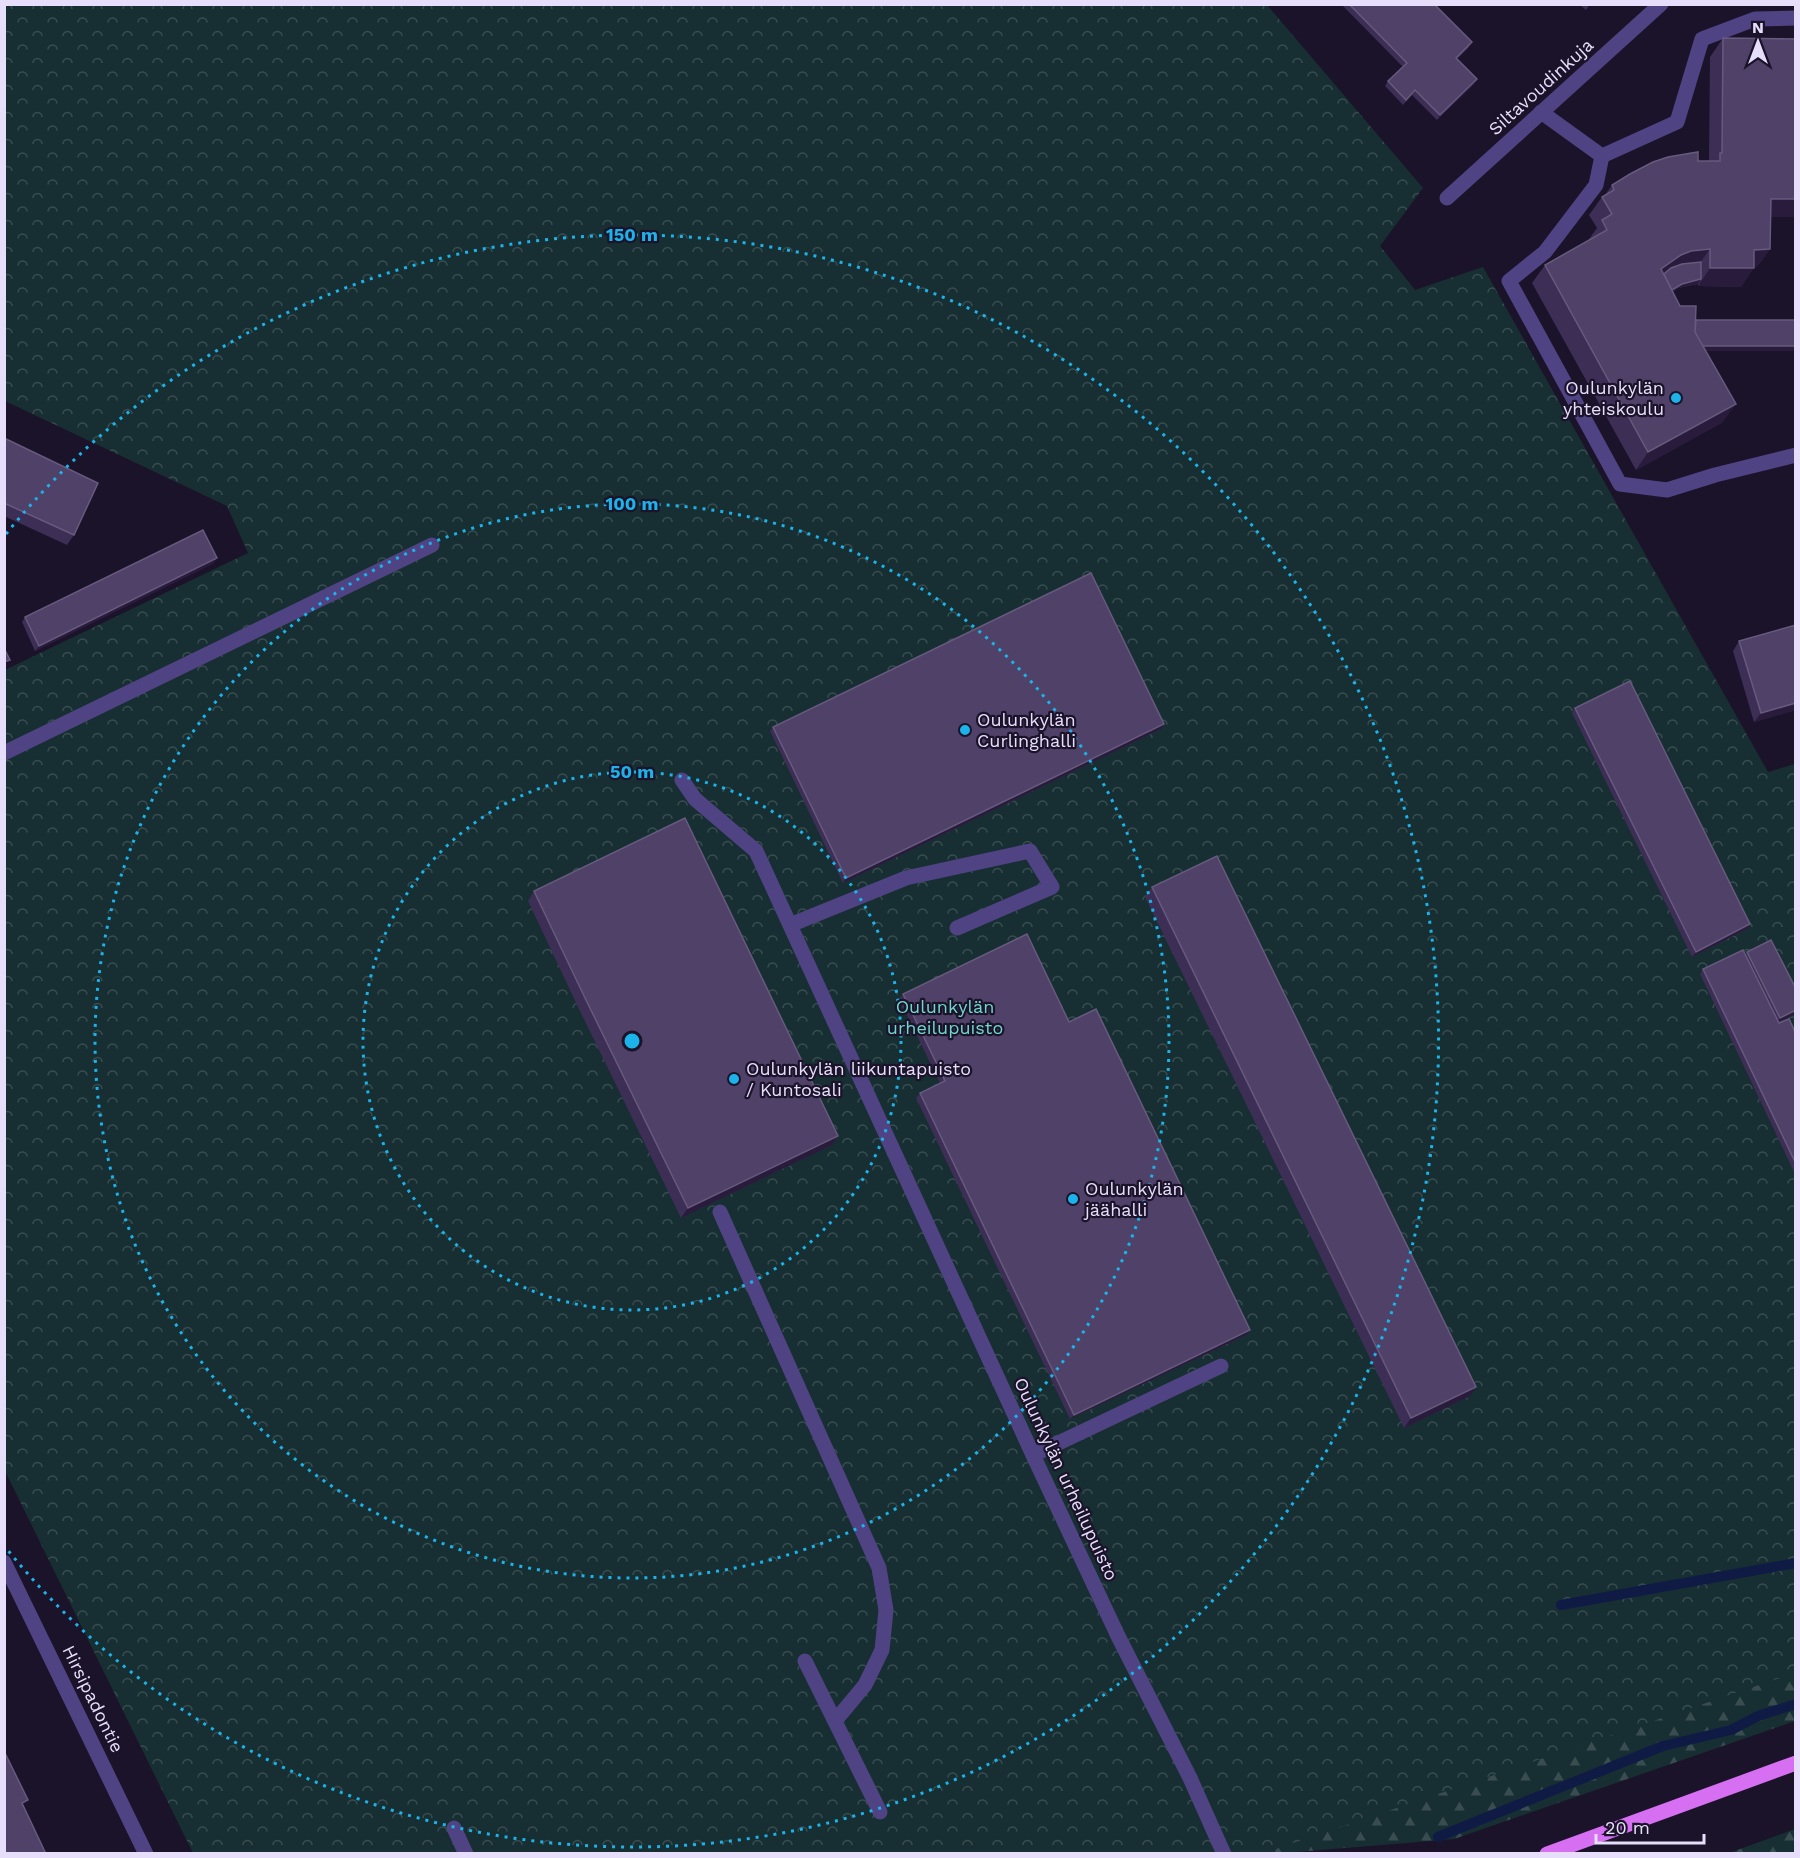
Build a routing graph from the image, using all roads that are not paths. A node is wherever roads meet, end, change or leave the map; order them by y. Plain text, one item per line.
1 (1661, 4) edge
2 (1796, 18) edge
3 (1541, 112) junction
4 (1602, 156) junction
5 (1447, 198) dead end
6 (1796, 455) edge
7 (432, 545) dead end
8 (4, 753) edge
9 (682, 780) dead end
10 (789, 925) junction
11 (957, 928) dead end
12 (720, 1212) edge
13 (1221, 1366) dead end
14 (1033, 1455) junction
15 (4, 1562) edge
16 (805, 1661) dead end
17 (835, 1721) junction
18 (1796, 1763) edge
19 (880, 1812) dead end
20 (454, 1828) dead end
21 (146, 1854) edge
22 (466, 1854) edge
23 (1224, 1854) edge
24 (1547, 1854) edge

1 - 3 street, Siltavoudinkuja
2 - 4 street
3 - 4 street
3 - 5 street, Siltavoudinkuja
4 - 6 street
7 - 8 street
9 - 10 street, Oulunkylän urheilupuisto
10 - 11 street
10 - 14 street, Oulunkylän urheilupuisto
12 - 17 street
13 - 14 street
14 - 23 street, Oulunkylän urheilupuisto
15 - 21 street, Hirsipadontie
16 - 17 street
17 - 19 street
18 - 24 main road
20 - 22 street

